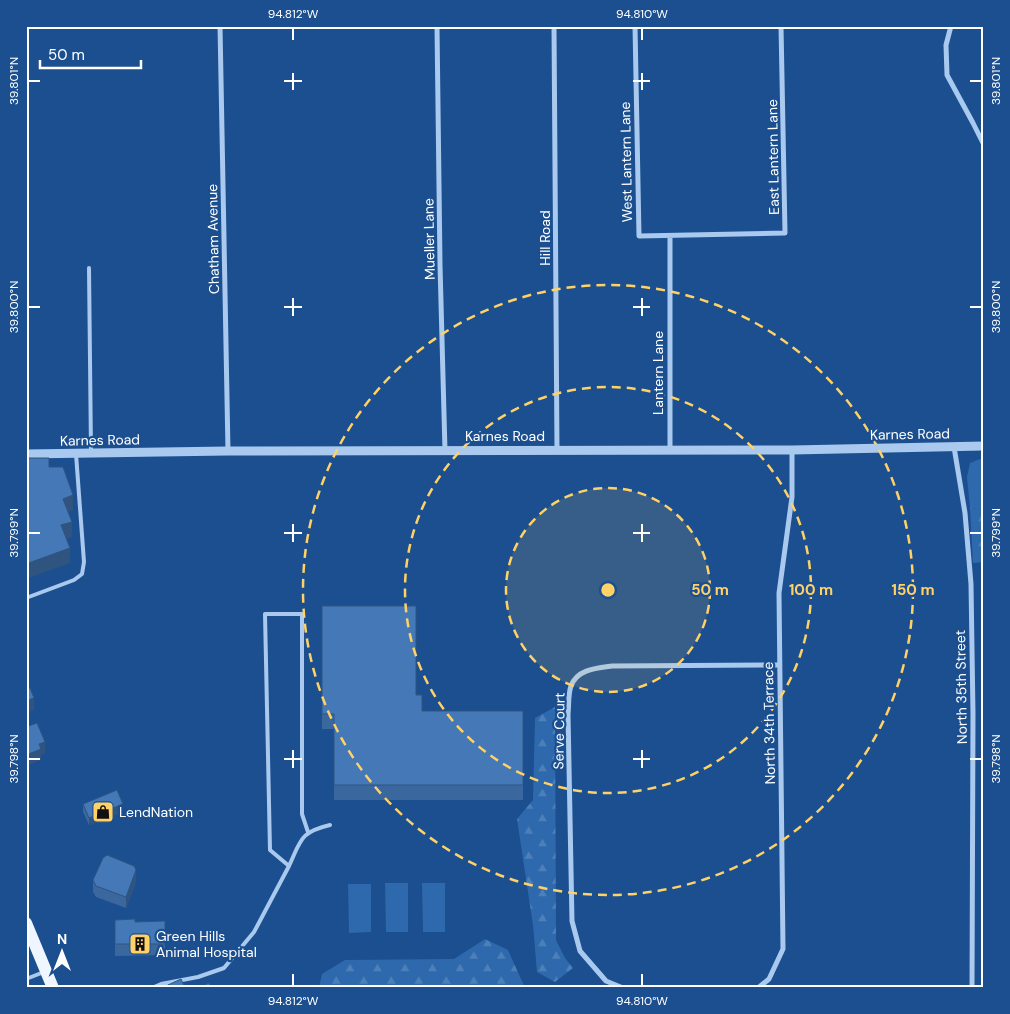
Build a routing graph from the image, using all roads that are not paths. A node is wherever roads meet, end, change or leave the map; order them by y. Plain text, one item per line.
1 (220, 26) edge
2 (437, 26) edge
3 (554, 26) edge
4 (635, 26) edge
5 (781, 26) edge
6 (951, 26) edge
7 (984, 146) edge
8 (670, 236) junction
9 (89, 268) dead end
10 (984, 446) edge
11 (954, 447) junction
12 (557, 450) junction
13 (670, 450) junction
14 (792, 450) junction
15 (228, 451) junction
16 (445, 451) junction
17 (26, 454) edge
18 (76, 454) junction
19 (91, 454) junction
20 (26, 598) edge
21 (780, 665) junction
22 (330, 825) dead end
23 (308, 832) junction
24 (289, 866) junction
25 (26, 923) edge
26 (46, 971) junction
27 (26, 979) edge
28 (53, 988) edge
29 (152, 988) edge
30 (624, 988) edge
31 (758, 988) edge
32 (972, 988) edge

1 - 15 street, Chatham Avenue
2 - 16 street, Mueller Lane
3 - 12 street, Hill Road
4 - 8 street, West Lantern Lane
5 - 8 street, East Lantern Lane
6 - 7 street
8 - 13 street, Lantern Lane
9 - 19 lane
10 - 11 street, Karnes Road
11 - 14 street, Karnes Road
11 - 32 street, North 35th Street
12 - 13 street, Karnes Road
12 - 16 street, Karnes Road
13 - 14 street, Karnes Road
14 - 21 street, North 34th Terrace
15 - 16 street, Karnes Road
15 - 19 street, Karnes Road
17 - 18 street, Karnes Road
18 - 19 street, Karnes Road
18 - 20 lane
21 - 30 street, Serve Court
21 - 31 street, North 34th Terrace
22 - 23 lane
23 - 24 lane
23 - 24 lane
24 - 29 lane
25 - 26 main road
26 - 27 lane
26 - 28 main road

